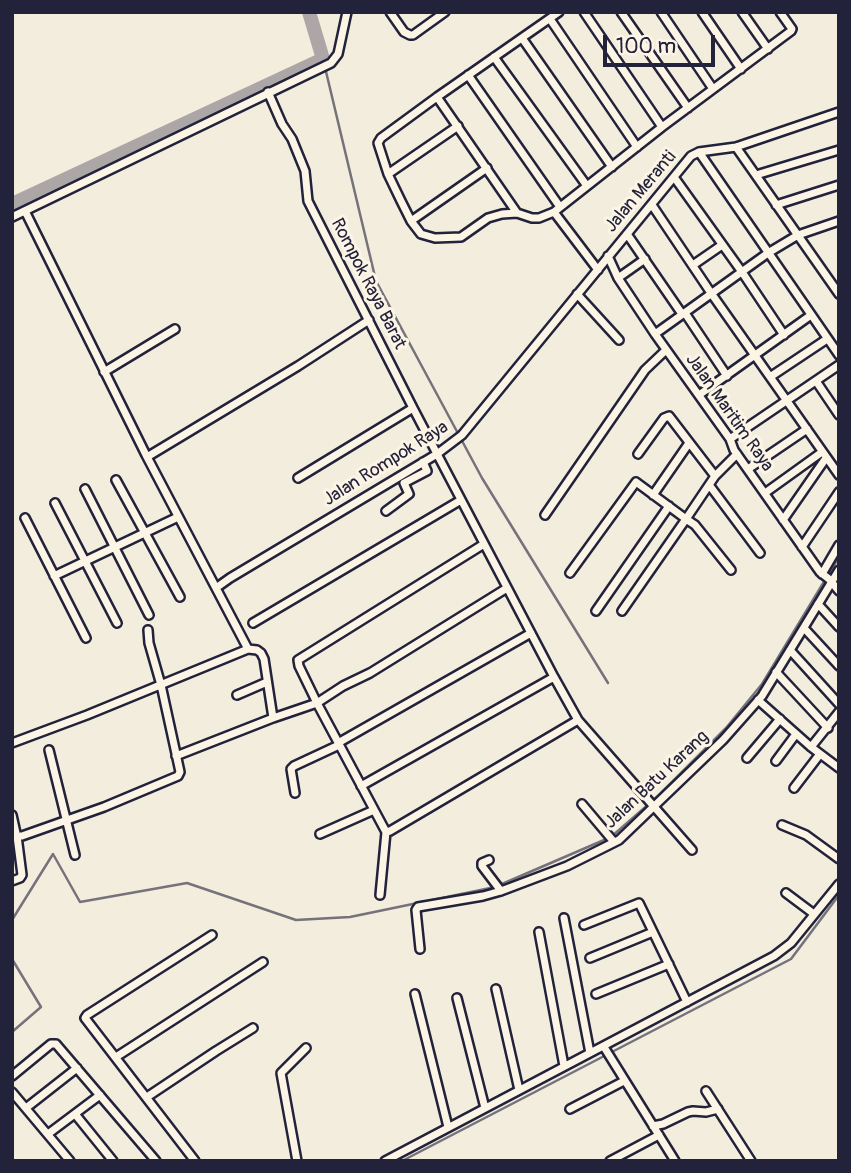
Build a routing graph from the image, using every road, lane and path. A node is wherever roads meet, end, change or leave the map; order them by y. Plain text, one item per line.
1 (347, 12) edge
2 (390, 12) edge
3 (444, 12) edge
4 (559, 12) edge
5 (584, 12) edge
6 (621, 12) edge
7 (661, 12) edge
8 (702, 12) edge
9 (742, 12) edge
10 (780, 12) edge
11 (550, 19) junction
12 (522, 38) junction
13 (768, 49) junction
14 (494, 57) junction
15 (741, 69) junction
16 (468, 75) junction
17 (713, 89) junction
18 (268, 92) junction
19 (437, 97) junction
20 (688, 108) junction
21 (839, 113) edge
22 (458, 126) junction
23 (662, 127) junction
24 (637, 147) junction
25 (736, 147) junction
26 (839, 150) edge
27 (699, 152) junction
28 (612, 167) junction
29 (487, 168) junction
30 (388, 174) junction
31 (756, 175) junction
32 (674, 177) junction
33 (839, 185) edge
34 (587, 186) junction
35 (652, 205) junction
36 (776, 205) junction
37 (557, 210) junction
38 (24, 211) junction
39 (517, 213) junction
40 (12, 218) edge
41 (411, 221) junction
42 (839, 221) edge
43 (627, 234) junction
44 (798, 235) junction
45 (722, 244) junction
46 (768, 253) junction
47 (608, 256) junction
48 (645, 258) junction
49 (693, 265) junction
50 (598, 270) junction
51 (742, 272) junction
52 (618, 278) junction
53 (711, 293) junction
54 (839, 294) edge
55 (577, 295) junction
56 (684, 313) junction
57 (811, 315) junction
58 (369, 320) junction
59 (175, 329) dead end
60 (655, 334) junction
61 (784, 335) junction
62 (827, 339) junction
63 (619, 340) dead end
64 (666, 350) junction
65 (839, 355) edge
66 (755, 356) junction
67 (839, 365) edge
68 (104, 372) junction
69 (727, 376) junction
70 (770, 377) junction
71 (816, 381) junction
72 (699, 396) junction
73 (787, 401) junction
74 (413, 408) junction
75 (839, 415) edge
76 (807, 429) junction
77 (730, 439) junction
78 (689, 443) junction
79 (437, 454) junction
80 (638, 454) dead end
81 (737, 454) junction
82 (824, 455) junction
83 (147, 457) junction
84 (423, 462) junction
85 (748, 469) junction
86 (839, 475) edge
87 (715, 476) junction
88 (298, 478) dead end
89 (117, 480) dead end
90 (710, 486) junction
91 (85, 489) dead end
92 (839, 492) edge
93 (765, 493) junction
94 (653, 495) junction
95 (461, 500) junction
96 (55, 503) dead end
97 (669, 506) junction
98 (386, 511) dead end
99 (545, 515) dead end
100 (178, 517) junction
101 (25, 518) dead end
102 (686, 519) junction
103 (783, 520) junction
104 (145, 533) junction
105 (484, 544) junction
106 (839, 545) edge
107 (115, 547) junction
108 (802, 547) junction
109 (761, 553) dead end
110 (86, 561) junction
111 (731, 570) dead end
112 (839, 570) edge
113 (570, 573) dead end
114 (54, 576) junction
115 (827, 577) junction
116 (216, 588) junction
117 (507, 588) junction
118 (839, 590) edge
119 (180, 597) dead end
120 (818, 604) junction
121 (596, 611) dead end
122 (622, 611) dead end
123 (149, 615) dead end
124 (117, 623) dead end
125 (253, 624) dead end
126 (839, 627) edge
127 (804, 628) junction
128 (148, 630) dead end
129 (531, 633) junction
130 (86, 638) dead end
131 (248, 649) junction
132 (790, 650) junction
133 (839, 666) edge
134 (776, 672) junction
135 (554, 677) junction
136 (267, 682) junction
137 (161, 685) junction
138 (237, 695) dead end
139 (758, 700) junction
140 (317, 703) junction
141 (839, 704) edge
142 (839, 712) edge
143 (273, 718) junction
144 (780, 719) junction
145 (578, 720) junction
146 (828, 728) junction
147 (796, 734) junction
148 (12, 743) edge
149 (339, 744) junction
150 (811, 747) junction
151 (49, 750) dead end
152 (820, 754) junction
153 (176, 756) junction
154 (747, 758) dead end
155 (776, 761) dead end
156 (837, 764) edge
157 (361, 786) junction
158 (794, 788) dead end
159 (295, 793) dead end
160 (582, 804) dead end
161 (654, 805) junction
162 (374, 810) junction
163 (12, 815) edge
164 (65, 820) junction
165 (782, 825) dead end
166 (386, 832) junction
167 (320, 834) dead end
168 (17, 836) junction
169 (612, 840) junction
170 (692, 850) dead end
171 (75, 855) dead end
172 (839, 859) edge
173 (489, 860) dead end
174 (16, 861) edge
175 (12, 881) edge
176 (839, 884) edge
177 (498, 887) junction
178 (786, 893) dead end
179 (380, 895) dead end
180 (814, 914) junction
181 (564, 918) dead end
182 (584, 925) dead end
183 (539, 932) dead end
184 (653, 932) junction
185 (212, 934) dead end
186 (421, 948) dead end
187 (590, 958) dead end
188 (263, 962) dead end
189 (669, 964) junction
190 (496, 989) dead end
191 (415, 994) dead end
192 (596, 994) dead end
193 (457, 998) dead end
194 (687, 1002) junction
195 (253, 1028) dead end
196 (306, 1048) dead end
197 (606, 1051) junction
198 (590, 1053) junction
199 (116, 1057) junction
200 (564, 1066) junction
201 (77, 1068) junction
202 (12, 1076) edge
203 (624, 1081) junction
204 (519, 1090) junction
205 (706, 1091) dead end
206 (12, 1092) edge
207 (100, 1095) junction
208 (147, 1097) junction
209 (26, 1108) junction
210 (485, 1108) junction
211 (570, 1109) dead end
212 (718, 1109) junction
213 (75, 1114) junction
214 (653, 1126) junction
215 (448, 1128) junction
216 (48, 1134) junction
217 (659, 1135) junction
218 (69, 1161) edge
219 (113, 1161) edge
220 (156, 1161) edge
221 (195, 1161) edge
222 (297, 1161) edge
223 (385, 1161) edge
224 (610, 1161) edge
225 (675, 1161) edge
226 (751, 1161) edge

1 - 18 street
2 - 3 street
4 - 11 street
5 - 23 street
6 - 20 street
7 - 17 street
8 - 15 street
9 - 13 street
10 - 13 street
11 - 12 street
11 - 24 street
12 - 14 street
12 - 28 street
13 - 15 street
14 - 16 street
14 - 34 street
15 - 17 street
16 - 19 street
16 - 37 street
17 - 20 street
18 - 38 street
18 - 58 street, Rompok Raya Barat
19 - 22 street
19 - 30 street
20 - 23 street
21 - 25 street, Jalan Meranti
22 - 29 street
22 - 30 street
23 - 24 street
24 - 28 street
25 - 27 street, Jalan Meranti
25 - 31 street
26 - 31 street
27 - 32 street, Jalan Meranti
27 - 46 street
28 - 34 street
29 - 39 street
29 - 41 street
30 - 41 street
31 - 36 street
32 - 35 street, Jalan Meranti
32 - 45 street
33 - 36 street
34 - 37 street
35 - 43 street, Jalan Meranti
35 - 49 street
36 - 44 street
37 - 39 street
37 - 50 street
38 - 40 street
38 - 68 street
39 - 41 street
42 - 44 street
43 - 47 street, Jalan Meranti
43 - 48 street
44 - 46 street
44 - 54 street
45 - 49 street
45 - 51 street
46 - 51 street
46 - 57 street
47 - 50 street, Jalan Meranti
47 - 52 street, Jalan Maritim Raya
48 - 52 street
48 - 56 street
49 - 53 street
50 - 55 street, Jalan Rompok Raya
51 - 53 street
51 - 61 street
52 - 60 street, Jalan Maritim Raya
53 - 56 street
53 - 66 street
55 - 63 street
55 - 79 street, Jalan Rompok Raya
56 - 60 street
56 - 69 street
57 - 61 street
57 - 62 street
58 - 74 street, Rompok Raya Barat
58 - 83 street
59 - 68 street
60 - 64 street, Jalan Maritim Raya
61 - 66 street
62 - 65 street
62 - 70 street
64 - 72 street, Jalan Maritim Raya
64 - 99 street
66 - 69 street
66 - 70 street
67 - 71 street
68 - 83 street
69 - 72 street
70 - 73 street
71 - 73 street
71 - 75 street
72 - 77 street, Jalan Maritim Raya
73 - 76 street
73 - 77 street
74 - 79 street, Rompok Raya Barat
74 - 88 street
76 - 82 street
76 - 85 street
77 - 81 street, Jalan Maritim Raya
78 - 80 street
78 - 87 street
78 - 94 street
79 - 84 street, Jalan Rompok Raya
79 - 95 street, Rompok Raya Barat
81 - 85 street, Jalan Maritim Raya
81 - 87 street
82 - 86 street
82 - 93 street
82 - 103 street
83 - 100 street
84 - 98 street
84 - 116 street, Jalan Rompok Raya
85 - 93 street, Jalan Maritim Raya
87 - 90 street
89 - 104 street
90 - 102 street
90 - 109 street
91 - 107 street
92 - 108 street
93 - 103 street, Jalan Maritim Raya
94 - 97 street
94 - 113 street
95 - 105 street, Rompok Raya Barat
95 - 125 street
96 - 110 street
97 - 102 street
97 - 121 street
100 - 104 street
100 - 116 street
101 - 114 street
102 - 111 street
102 - 122 street
103 - 108 street, Jalan Maritim Raya
104 - 107 street
104 - 119 street
105 - 117 street, Rompok Raya Barat
105 - 140 street
106 - 115 street
107 - 110 street
107 - 123 street
108 - 115 street, Jalan Maritim Raya
110 - 114 street
110 - 124 street
112 - 115 street, Jalan Batu Karang
114 - 130 street
115 - 118 street, Jalan Maritim Raya
115 - 120 street, Jalan Batu Karang
116 - 131 street
117 - 129 street, Rompok Raya Barat
117 - 140 street
120 - 126 street
120 - 127 street, Jalan Batu Karang
127 - 132 street, Jalan Batu Karang
127 - 133 street
128 - 137 street
129 - 135 street, Rompok Raya Barat
129 - 149 street
131 - 136 street
131 - 137 street
132 - 134 street, Jalan Batu Karang
132 - 141 street
134 - 139 street, Jalan Batu Karang
134 - 146 street
135 - 145 street, Rompok Raya Barat
135 - 157 street
136 - 138 street
136 - 143 street
137 - 148 street
137 - 153 street
139 - 144 street
139 - 161 street, Jalan Batu Karang
140 - 143 street
140 - 149 street
142 - 146 street
143 - 153 street
144 - 147 street
144 - 154 street
145 - 161 street, Rompok Raya Barat
145 - 166 street
146 - 150 street
147 - 150 street
147 - 155 street
149 - 157 street
149 - 159 street
150 - 152 street
151 - 164 street
152 - 156 street
152 - 158 street
153 - 164 street
157 - 162 street
160 - 169 street
161 - 169 street, Jalan Batu Karang
161 - 170 street, Rompok Raya Barat
162 - 166 street
162 - 167 street
163 - 168 street
164 - 168 street
164 - 171 street
165 - 172 street
166 - 179 street
168 - 174 street
169 - 177 street, Jalan Batu Karang
173 - 177 street
174 - 175 street
176 - 180 street
177 - 186 street, Jalan Batu Karang
178 - 180 street
180 - 194 street
181 - 198 street
182 - 184 street
183 - 200 street
184 - 187 street
184 - 189 street
185 - 199 street
188 - 199 street
189 - 192 street
189 - 194 street
190 - 204 street
191 - 215 street
193 - 210 street
194 - 197 street
195 - 208 street
196 - 222 street
197 - 198 street
197 - 203 street
198 - 200 street
199 - 208 street
200 - 204 street
201 - 202 street
201 - 207 street
201 - 209 street
203 - 211 street
203 - 214 street
204 - 210 street
205 - 212 street
206 - 209 street
207 - 213 street
207 - 220 street
208 - 221 street
209 - 216 street
210 - 215 street
212 - 214 street
212 - 226 street
213 - 216 street
213 - 219 street
214 - 217 street
215 - 223 street
216 - 218 street
217 - 224 street
217 - 225 street

